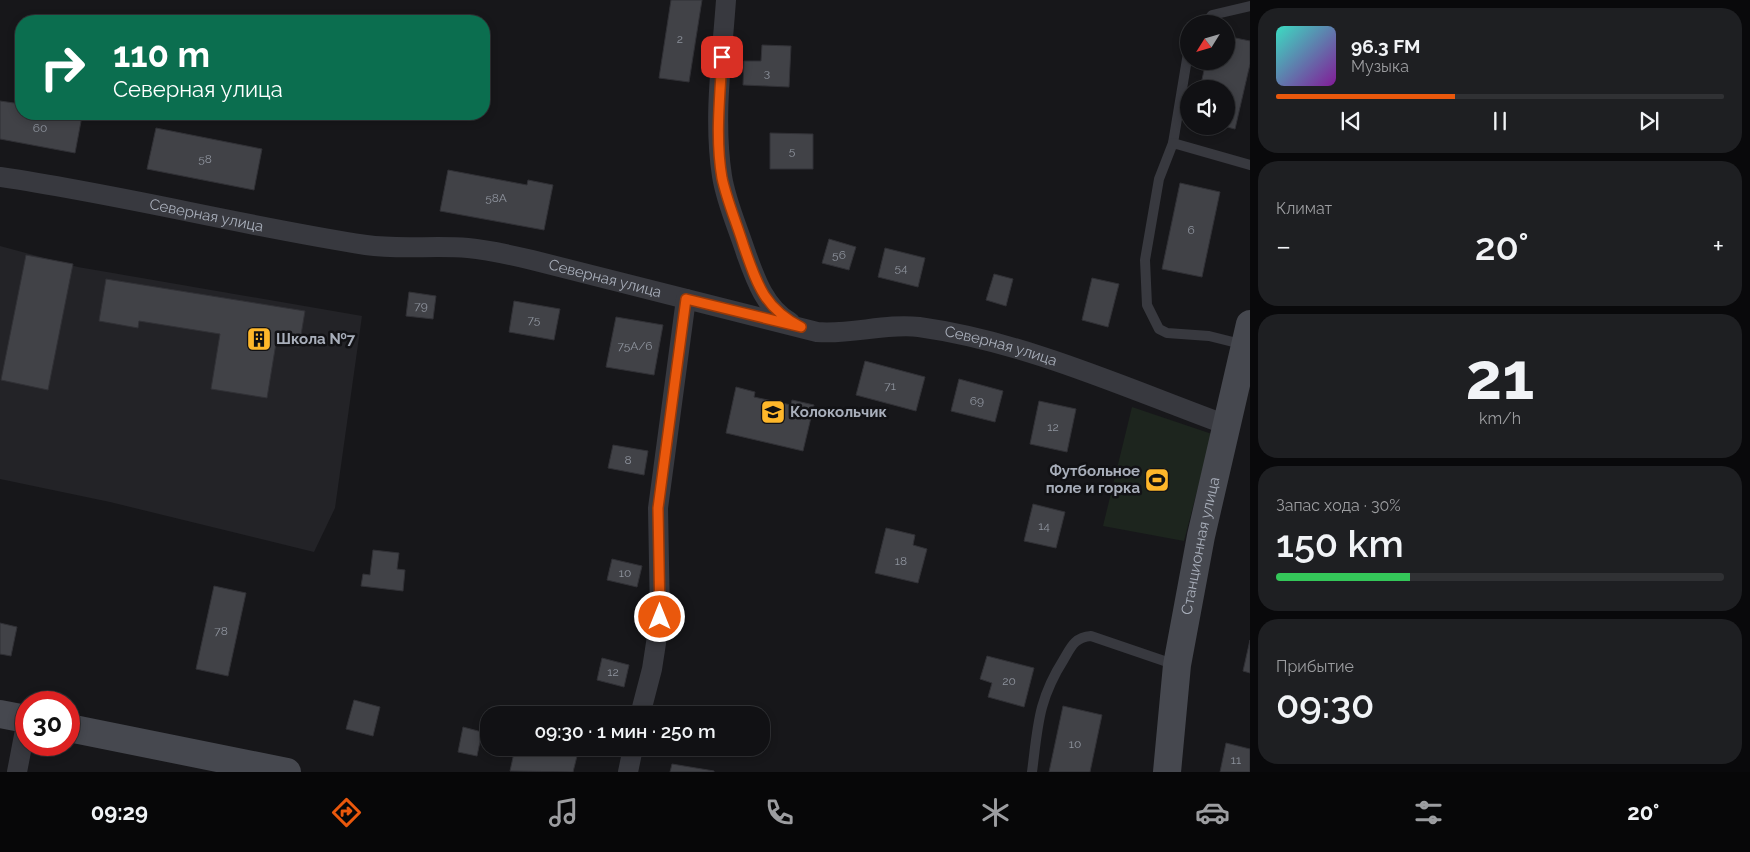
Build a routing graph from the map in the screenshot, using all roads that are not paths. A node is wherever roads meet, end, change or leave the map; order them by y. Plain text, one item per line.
1 (726, 0) edge
2 (1250, 6) edge
3 (1212, 15) edge
4 (1185, 70) edge
5 (1173, 143) junction
6 (1250, 165) edge
7 (0, 176) edge
8 (686, 299) junction
9 (801, 327) junction
10 (1248, 334) edge
11 (1243, 388) edge
12 (1227, 425) junction
13 (1177, 665) junction
14 (642, 706) edge
15 (0, 714) edge
16 (15, 717) edge
17 (80, 730) edge
18 (20, 756) edge
19 (631, 756) edge
20 (17, 772) edge
21 (287, 772) edge
22 (628, 772) edge
23 (1032, 772) edge
24 (1168, 772) edge

1 - 9 street
2 - 3 lane
4 - 5 lane
5 - 6 lane
5 - 10 lane
7 - 8 street, Северная улица
8 - 9 street, Северная улица
8 - 14 street
9 - 12 street, Северная улица
10 - 11 street, Станционная улица
11 - 12 street, Станционная улица
12 - 13 street, Станционная улица
13 - 23 lane
13 - 24 street, Станционная улица
15 - 16 street
17 - 21 street
18 - 20 street
19 - 22 street

